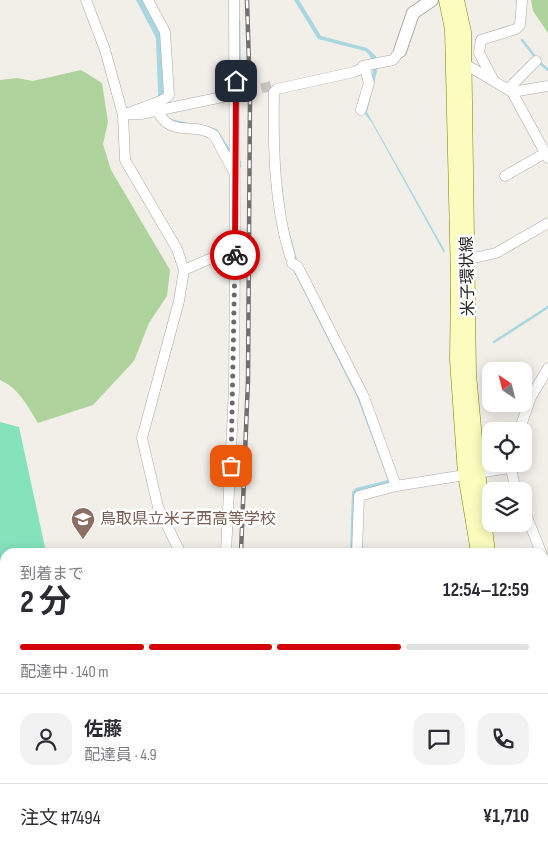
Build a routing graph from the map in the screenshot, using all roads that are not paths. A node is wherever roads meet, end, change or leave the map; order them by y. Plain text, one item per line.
1 (86, 0) edge
2 (148, 0) edge
3 (234, 0) edge
4 (432, 0) edge
5 (446, 0) edge
6 (456, 0) edge
7 (522, 0) edge
8 (400, 51) joint
9 (536, 61) dead end
10 (465, 64) junction
11 (371, 66) junction
12 (494, 81) junction
13 (272, 86) tunnel mouth
14 (548, 86) edge
15 (512, 92) junction
16 (232, 94) tunnel mouth
17 (162, 106) junction
18 (361, 110) dead end
19 (123, 115) junction
20 (546, 151) edge
21 (235, 173) junction
22 (505, 176) dead end
23 (548, 222) edge
24 (235, 248) junction
25 (462, 260) junction
26 (184, 270) junction
27 (548, 368) edge
28 (522, 422) edge
29 (482, 471) edge
30 (471, 473) junction
31 (396, 486) junction
32 (532, 530) edge
33 (178, 548) edge
34 (226, 548) edge
35 (357, 548) edge
36 (478, 548) edge
37 (487, 548) edge
38 (539, 548) edge

1 - 19 street
2 - 17 street
3 - 21 street
4 - 8 street
5 - 25 main road, 米子環状線
6 - 10 main road, 米子環状線
7 - 12 street
8 - 11 street
9 - 15 street
10 - 12 street
10 - 25 main road, 米子環状線
11 - 13 street
11 - 18 street
11 - 31 street
12 - 15 street
14 - 15 street
15 - 20 street
16 - 17 street
17 - 19 street
17 - 21 street
19 - 26 street
20 - 22 street
21 - 24 street
23 - 25 street
24 - 26 street
24 - 34 street
25 - 30 main road, 米子環状線
26 - 33 street
27 - 28 street
29 - 30 street
30 - 31 street
30 - 36 main road, 米子環状線
30 - 37 main road, 米子環状線
31 - 35 street
32 - 38 street

